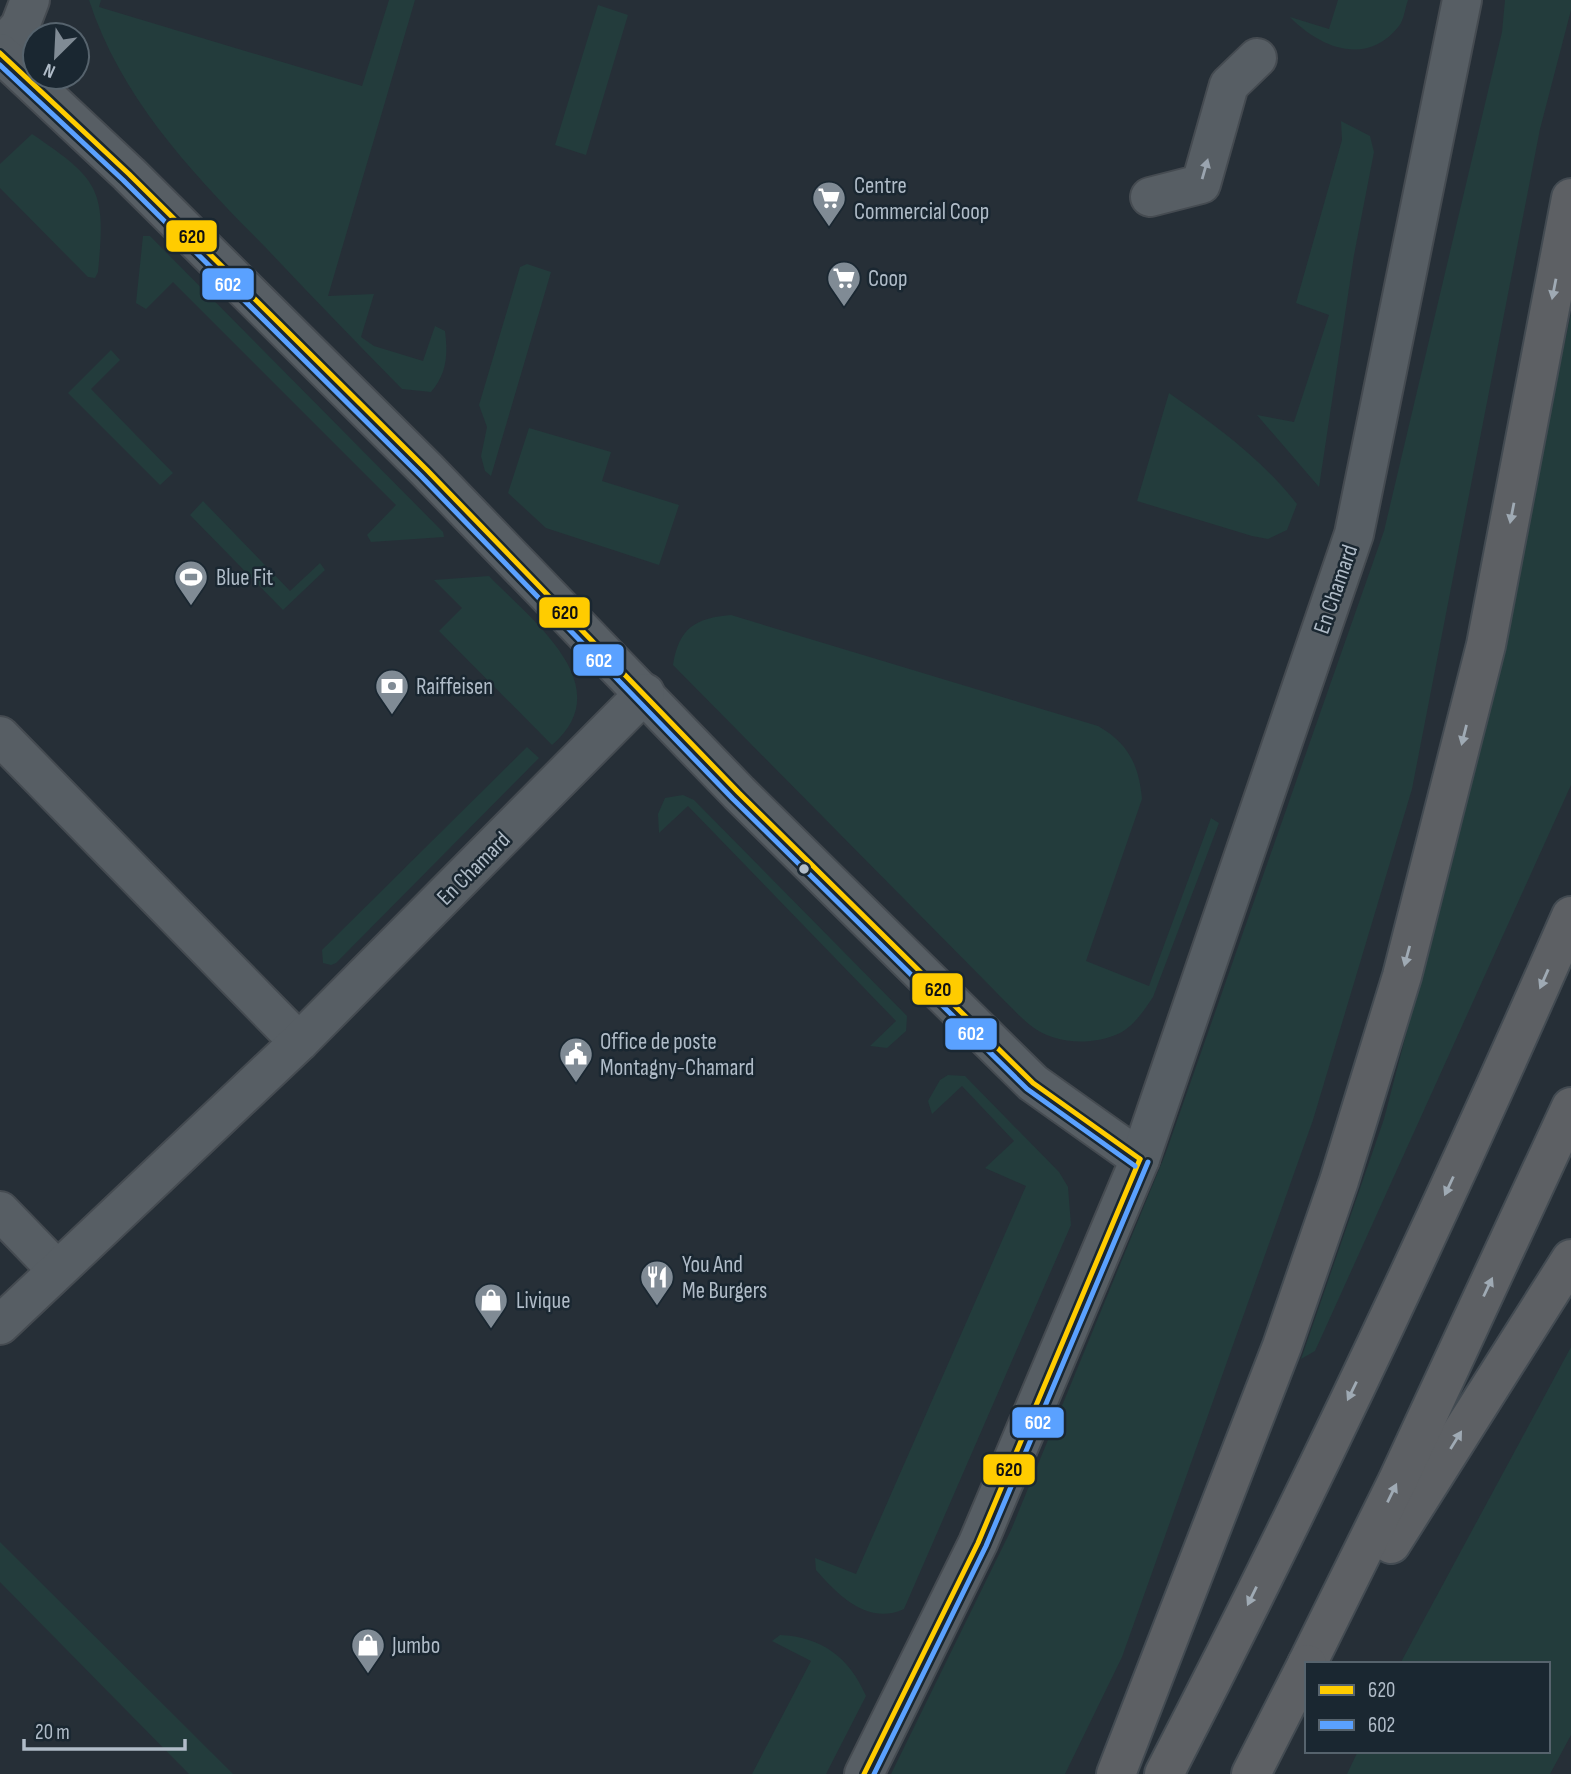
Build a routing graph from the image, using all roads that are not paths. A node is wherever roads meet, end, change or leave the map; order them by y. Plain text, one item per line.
1 (30, 0) edge
2 (1461, 0) edge
3 (0, 51) edge
4 (1257, 58) dead end
5 (1150, 197) dead end
6 (1571, 198) edge
7 (645, 693) junction
8 (0, 736) edge
9 (1571, 916) edge
10 (299, 1042) junction
11 (1571, 1107) edge
12 (1140, 1159) junction
13 (0, 1211) edge
14 (1571, 1259) edge
15 (57, 1270) junction
16 (0, 1325) edge
17 (1308, 1662) edge
18 (1316, 1662) edge
19 (1305, 1668) edge
20 (1305, 1679) edge
21 (1279, 1721) junction
22 (864, 1774) edge
23 (1116, 1774) edge
24 (1164, 1774) edge
25 (1251, 1774) edge

1 - 3 street
2 - 12 street, En Chamard
3 - 7 street
5 -> 4 street
6 -> 23 highway
7 - 10 street, En Chamard
7 - 12 street
8 - 10 street
9 -> 24 highway
10 - 15 street, En Chamard
17 -> 11 highway
12 - 22 street, En Chamard
13 - 15 street
18 -> 14 highway
15 - 16 street, En Chamard
19 - 21 highway
20 - 21 highway
21 - 25 highway

